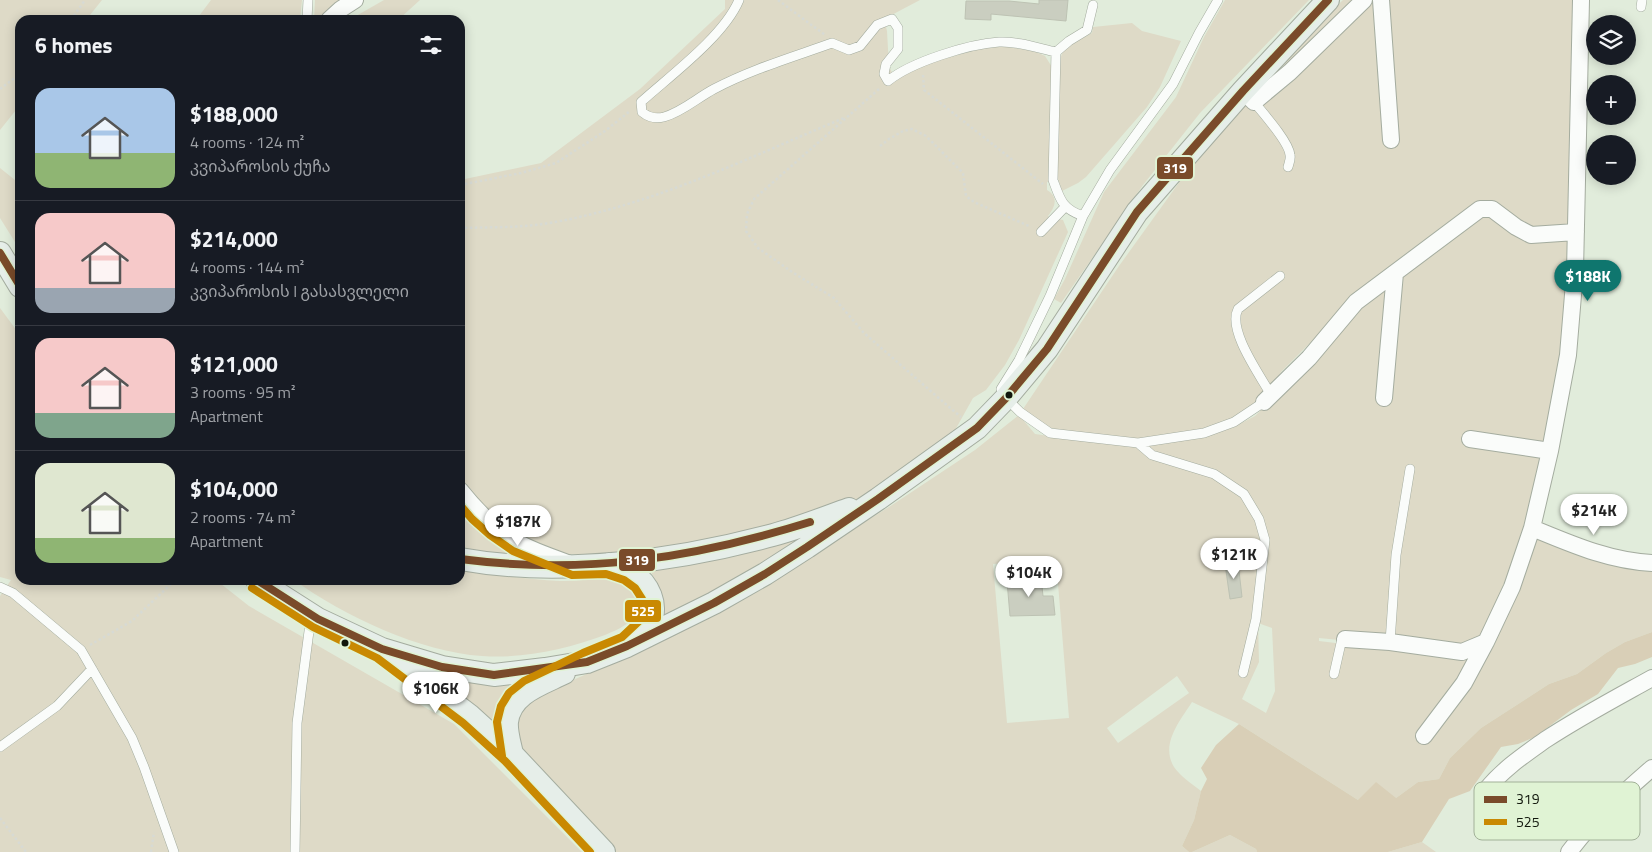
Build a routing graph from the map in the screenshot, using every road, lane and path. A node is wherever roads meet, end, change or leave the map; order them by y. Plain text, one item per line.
1 (85, 0) edge
2 (308, 0) edge
3 (355, 0) edge
4 (739, 0) edge
5 (778, 0) edge
6 (1218, 0) edge
7 (1328, 0) edge
8 (1364, 0) edge
9 (1381, 0) edge
10 (1581, 0) edge
11 (1093, 5) dead end
12 (74, 15) edge
13 (307, 15) edge
14 (334, 15) edge
15 (832, 43) junction
16 (1056, 52) junction
17 (923, 62) junction
18 (15, 78) edge
19 (888, 81) junction
20 (0, 89) edge
21 (1249, 96) junction
22 (641, 102) junction
23 (848, 117) junction
24 (1391, 140) dead end
25 (880, 146) dead end
26 (1288, 167) dead end
27 (465, 184) edge
28 (1056, 187) junction
29 (1065, 207) junction
30 (1083, 216) junction
31 (465, 228) edge
32 (1041, 232) joint
33 (1576, 232) junction
34 (9, 265) edge
35 (1394, 273) junction
36 (15, 276) edge
37 (1280, 276) dead end
38 (1006, 398) junction
39 (1384, 398) dead end
40 (1267, 399) junction
41 (977, 428) junction
42 (1470, 439) dead end
43 (1138, 443) junction
44 (1550, 451) junction
45 (1410, 469) dead end
46 (465, 496) edge
47 (878, 499) junction
48 (1532, 528) junction
49 (465, 560) edge
50 (1652, 563) edge
51 (607, 564) junction
52 (575, 565) junction
53 (170, 585) edge
54 (265, 585) edge
55 (0, 587) edge
56 (312, 615) junction
57 (1345, 639) joint
58 (1390, 642) junction
59 (1486, 642) junction
60 (627, 646) junction
61 (382, 649) junction
62 (81, 650) junction
63 (587, 662) junction
64 (92, 669) junction
65 (1243, 673) dead end
66 (1334, 674) dead end
67 (1652, 678) edge
68 (1424, 736) dead end
69 (0, 747) edge
70 (512, 754) junction
71 (1652, 768) edge
72 (1492, 782) edge
73 (1636, 782) edge
74 (0, 818) edge
75 (1578, 840) edge
76 (26, 852) edge
77 (174, 852) edge
78 (295, 852) edge
79 (604, 852) edge
80 (1569, 852) edge

1 - 12 path
2 - 13 lane
3 - 14 street
4 - 22 lane
5 - 15 path
6 - 30 lane
7 - 21 main road
8 - 21 street
9 - 24 street
10 - 33 street
11 - 16 lane
15 - 19 lane
15 - 22 lane
16 - 17 lane
16 - 28 lane
17 - 19 lane
17 - 28 path
18 - 20 path
19 - 23 path
21 - 26 lane
21 - 38 main road
22 - 27 path
23 - 31 path
23 - 41 path
25 - 32 path
28 - 29 lane
29 - 30 lane
29 - 32 lane
30 - 41 lane
33 - 35 street
33 - 44 street
34 - 36 main road
35 - 39 street
35 - 40 street
37 - 40 lane
38 - 41 main road
38 - 43 lane
40 - 43 lane
41 - 47 main road
42 - 44 street
43 - 65 lane
44 - 48 street
45 - 58 lane
46 - 52 street
47 - 51 main road
47 - 60 main road
48 - 50 street
48 - 59 street
49 - 52 main road
51 - 52 main road
51 - 60 main road
53 - 62 path
54 - 56 main road
55 - 62 lane
56 - 61 main road
56 - 78 lane
57 - 58 street
57 - 66 lane
58 - 59 street
59 - 68 street
60 - 63 main road
61 - 63 main road
61 - 70 main road
62 - 64 lane
63 - 70 main road
64 - 69 lane
64 - 77 lane
67 - 72 street
70 - 79 main road
71 - 73 street
74 - 76 path
75 - 80 street

